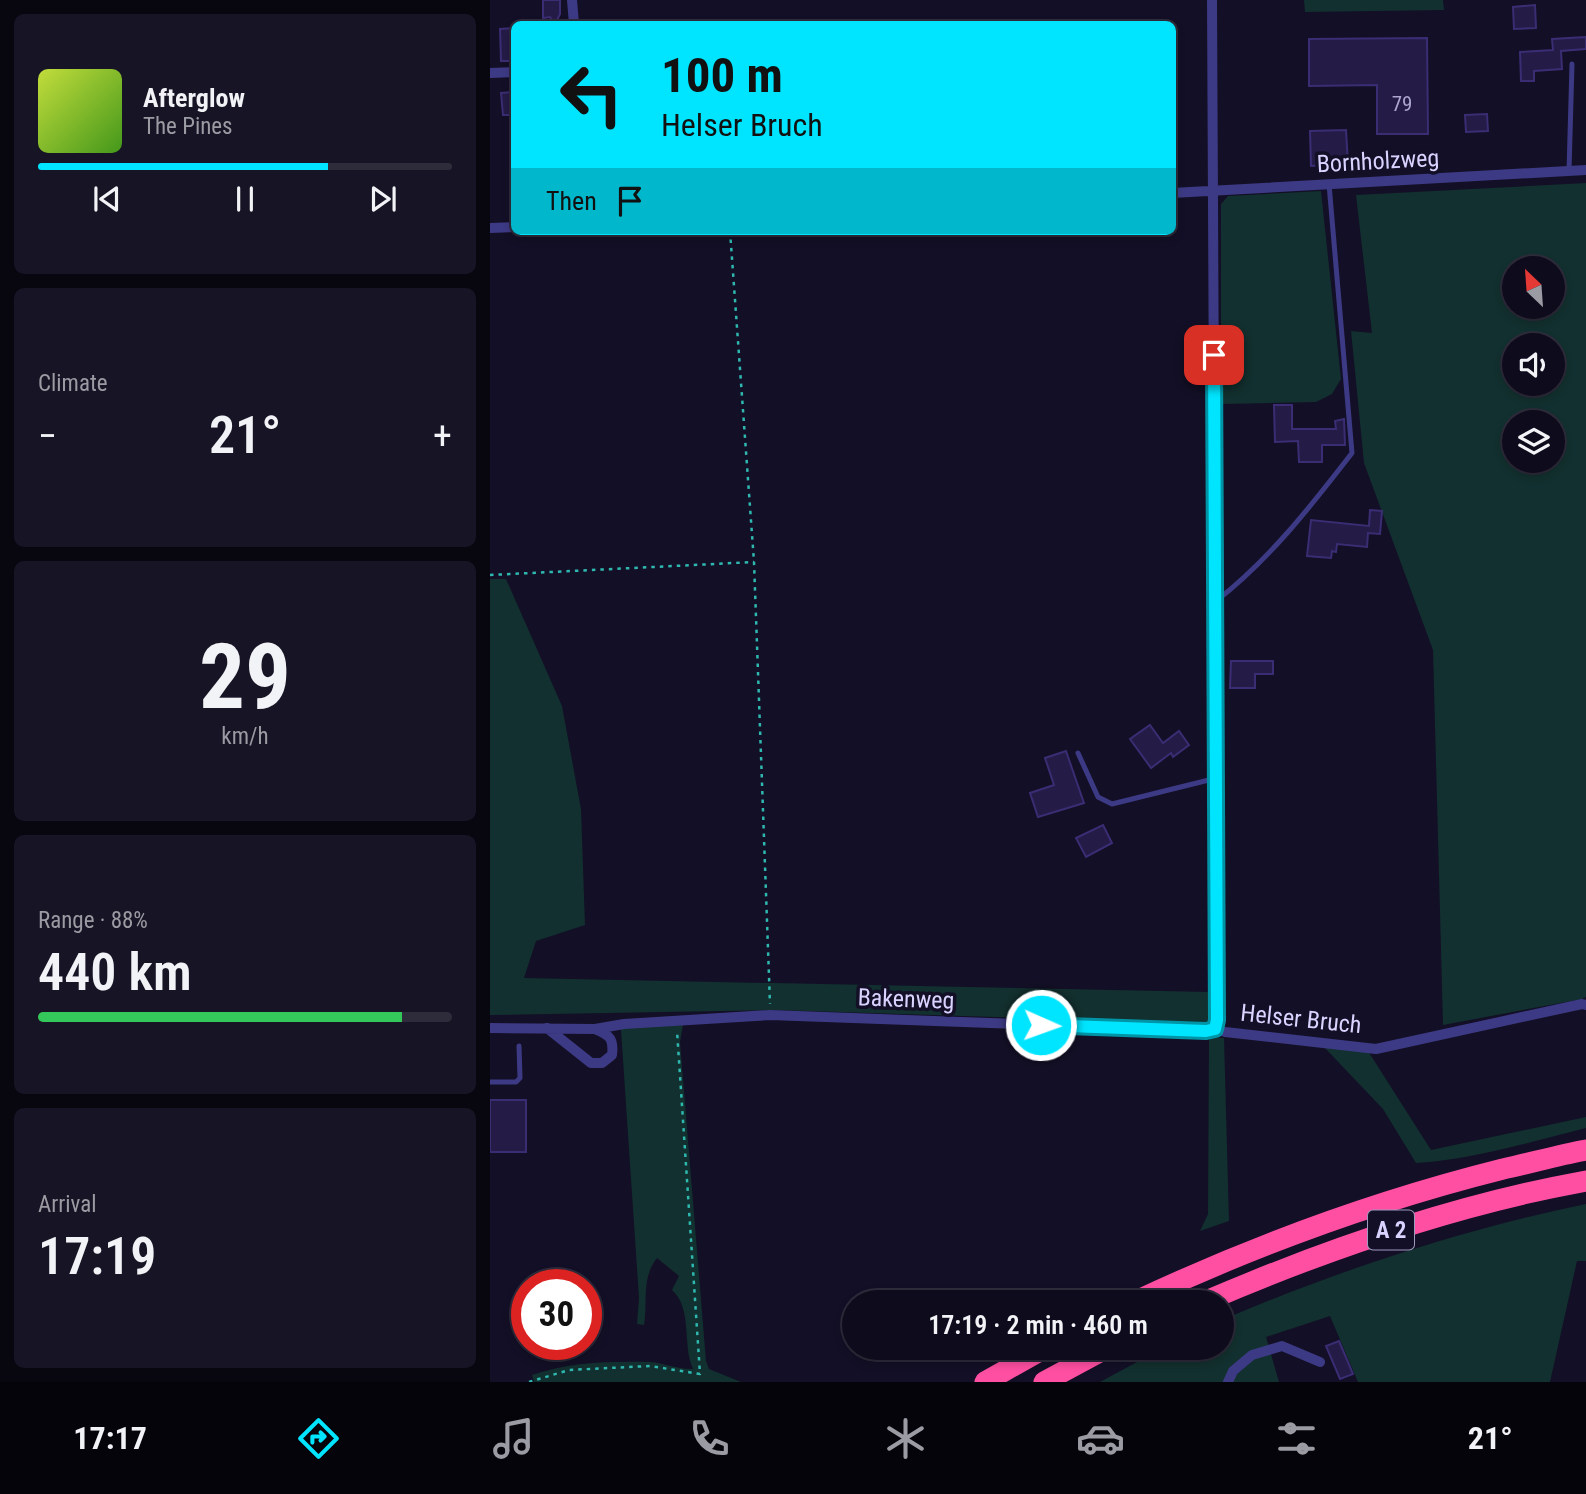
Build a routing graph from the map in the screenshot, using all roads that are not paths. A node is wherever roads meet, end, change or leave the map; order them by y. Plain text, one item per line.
1 (572, 0) edge
2 (1212, 0) edge
3 (574, 21) edge
4 (1572, 64) dead end
5 (511, 72) edge
6 (490, 74) edge
7 (1586, 170) edge
8 (1569, 171) junction
9 (1329, 184) junction
10 (1212, 191) junction
11 (1176, 193) edge
12 (511, 227) edge
13 (490, 228) edge
14 (1216, 601) junction
15 (1078, 753) dead end
16 (1217, 778) junction
17 (1586, 1005) edge
18 (490, 1028) edge
19 (547, 1028) junction
20 (595, 1029) junction
21 (1215, 1029) junction
22 (519, 1046) dead end
23 (490, 1082) edge
24 (1586, 1150) edge
25 (1586, 1181) edge
26 (1161, 1290) edge
27 (1233, 1290) edge
28 (1024, 1360) edge
29 (1085, 1360) edge
30 (1320, 1362) dead end
31 (985, 1382) edge
32 (1044, 1382) edge
33 (1228, 1382) edge

1 - 3 street
2 - 10 street, Helser Bruch
4 - 8 lane
5 - 6 street
7 - 8 street, Bornholzweg
8 - 9 street, Bornholzweg
9 - 10 street, Bornholzweg
9 - 14 lane
10 - 11 street, Bornholzweg
10 - 14 street, Helser Bruch
12 - 13 street
14 - 16 street, Helser Bruch
15 - 16 lane
16 - 21 street, Helser Bruch
17 - 21 street, Helser Bruch
18 - 19 street, Bakenweg
19 - 20 street, Bakenweg
19 - 20 street
20 - 21 street, Bakenweg
22 - 23 lane
24 - 26 highway, A 2
25 - 27 highway, A 2
28 - 31 highway
29 - 32 highway
30 - 33 street

